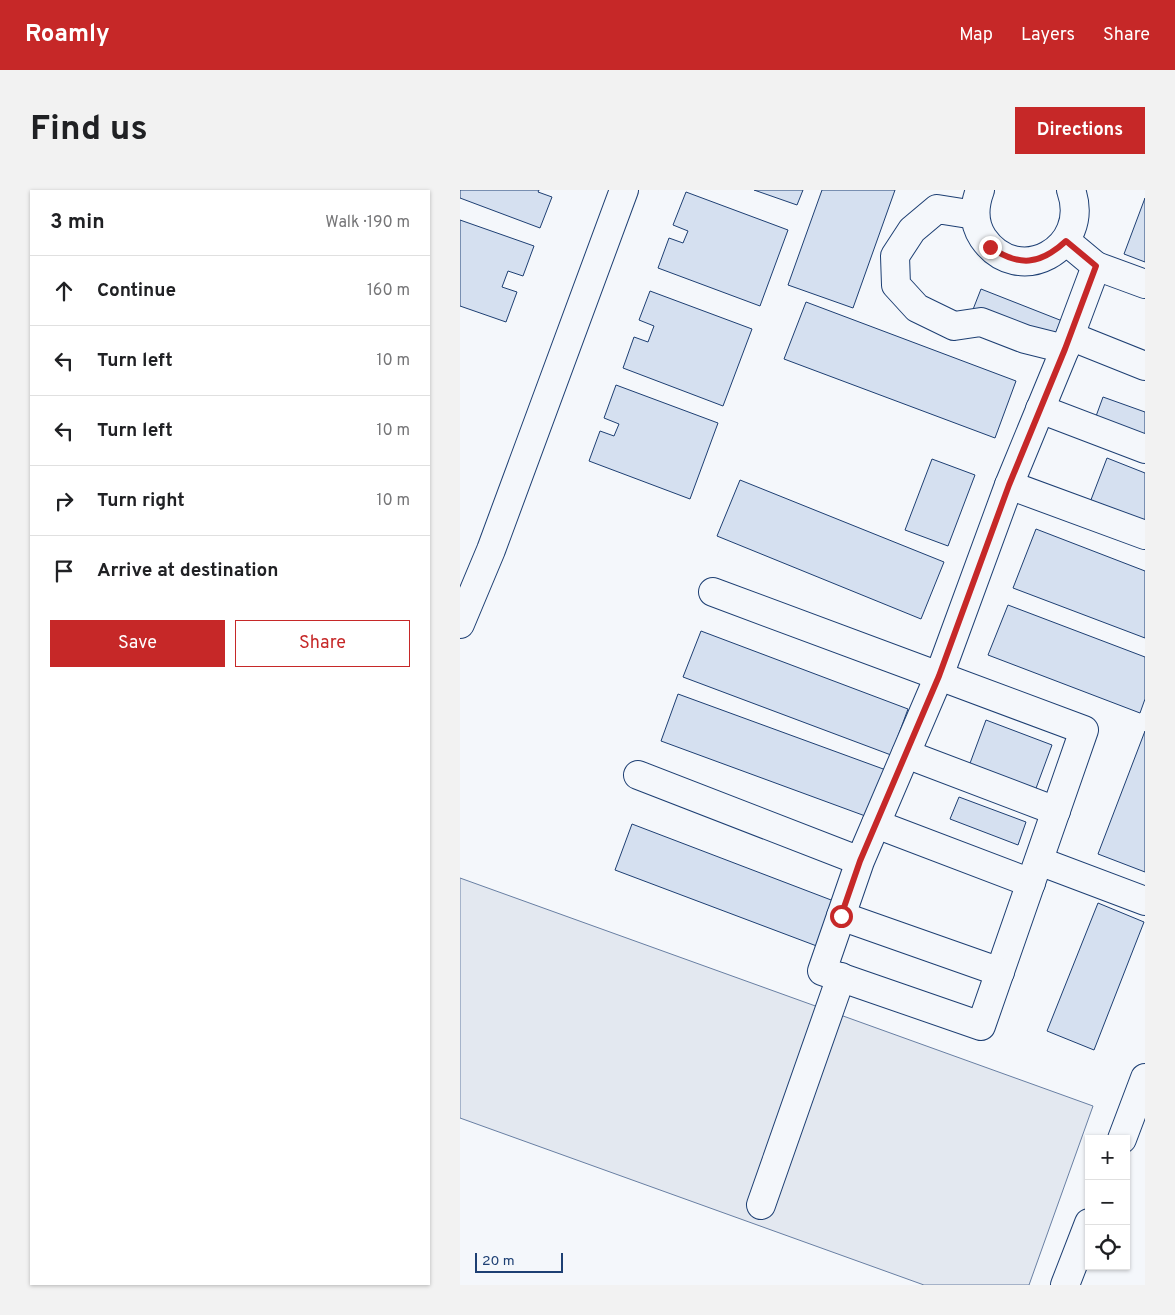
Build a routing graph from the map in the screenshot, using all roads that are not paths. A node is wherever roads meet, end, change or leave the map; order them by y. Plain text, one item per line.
1 (624, 190) edge
2 (1071, 190) edge
3 (977, 203) edge
4 (1066, 241) junction
5 (1096, 266) junction
6 (1145, 284) edge
7 (1068, 343) junction
8 (1145, 366) edge
9 (1040, 409) junction
10 (1145, 449) edge
11 (1009, 485) junction
12 (1145, 536) edge
13 (713, 592) dead end
14 (460, 624) edge
15 (939, 676) junction
16 (906, 754) junction
17 (638, 775) dead end
18 (1056, 811) junction
19 (876, 824) junction
20 (860, 861) junction
21 (1035, 872) junction
22 (1145, 901) edge
23 (841, 916) junction
24 (1000, 972) junction
25 (842, 977) junction
26 (1145, 1078) edge
27 (1124, 1135) edge
28 (761, 1206) dead end
29 (1088, 1225) edge
30 (1065, 1285) edge

1 - 14 street
2 - 4 street
3 - 4 street
3 - 7 street
4 - 5 street
5 - 6 street
5 - 7 street
7 - 8 street
7 - 9 street
9 - 10 street
9 - 11 street
11 - 12 street
11 - 15 street
13 - 15 street
15 - 16 street
15 - 18 street
16 - 18 street
16 - 19 street
17 - 20 street
18 - 21 street
19 - 20 street
19 - 21 street
20 - 23 street
21 - 22 street
21 - 24 street
23 - 24 street
23 - 25 street
24 - 25 street
25 - 28 street
26 - 27 street
29 - 30 street

